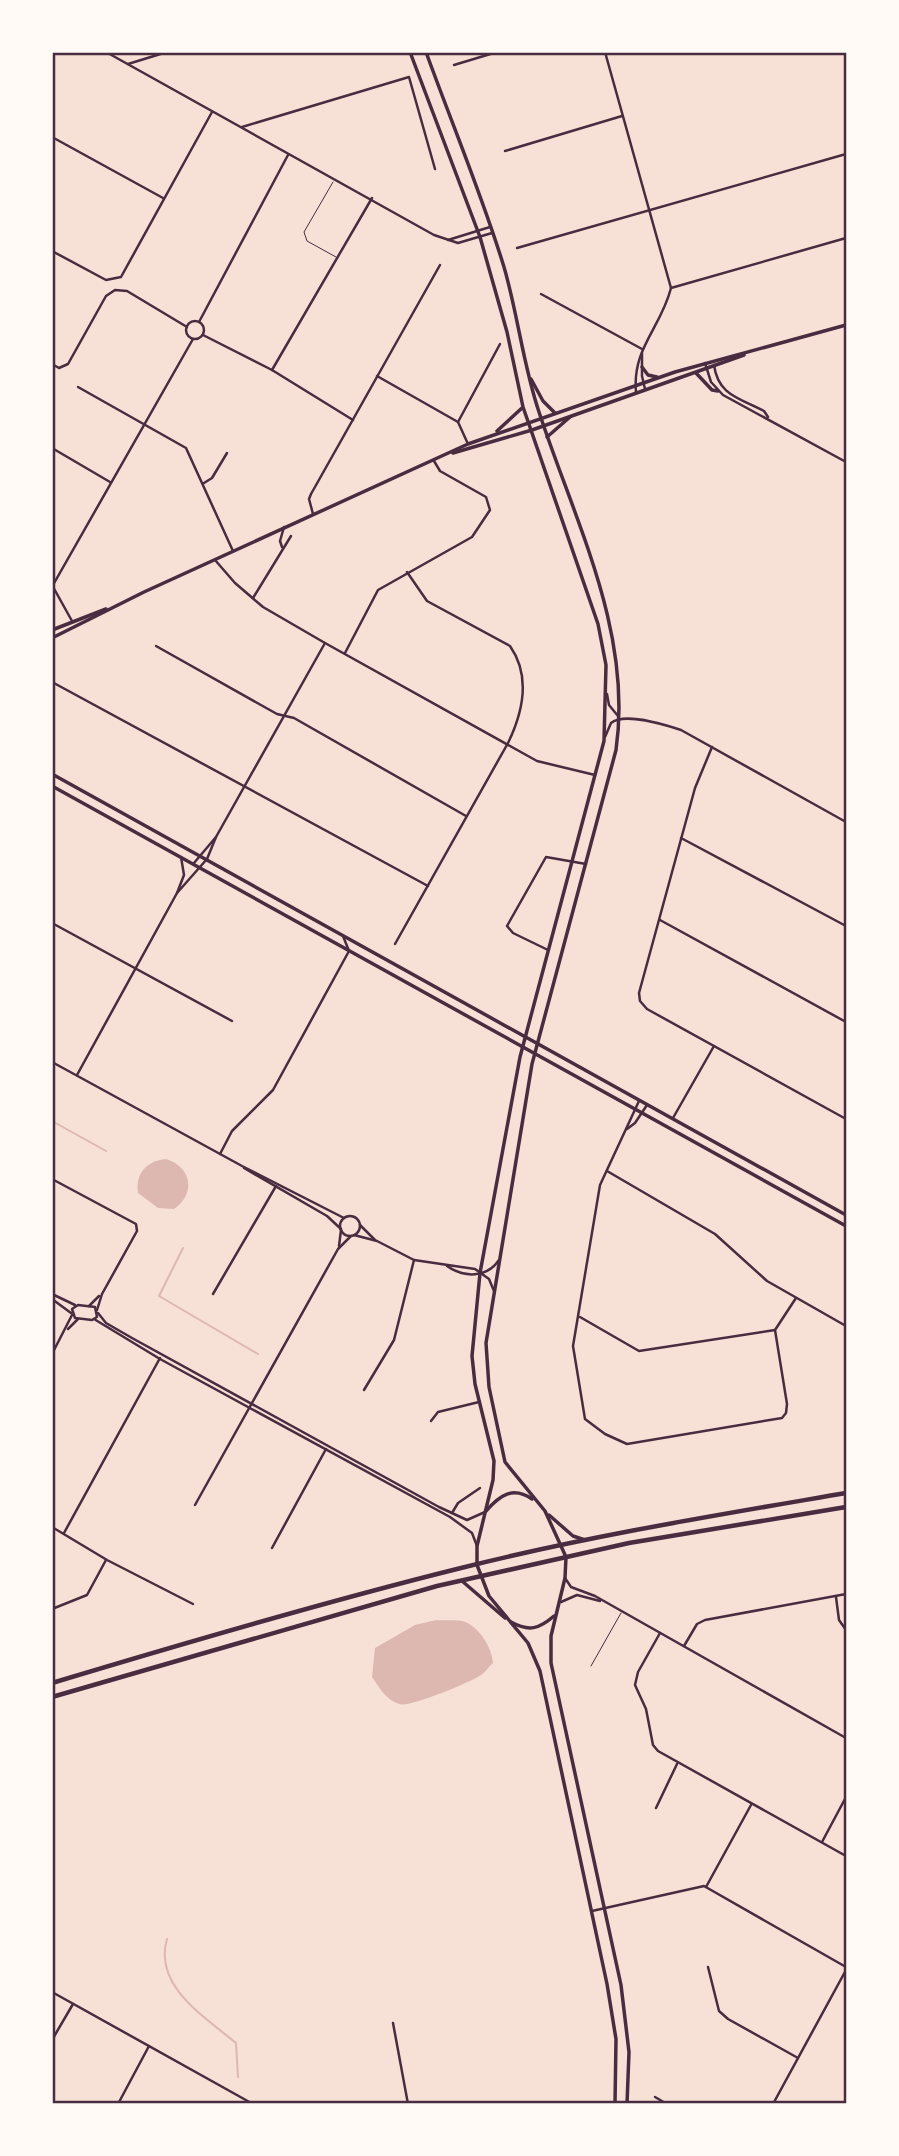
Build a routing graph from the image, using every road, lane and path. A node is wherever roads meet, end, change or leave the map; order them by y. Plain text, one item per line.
1 (106, 52) edge
2 (167, 52) edge
3 (410, 52) edge
4 (426, 52) edge
5 (498, 52) edge
6 (605, 52) edge
7 (128, 64) junction
8 (454, 65) dead end
9 (212, 112) junction
10 (623, 116) junction
11 (242, 127) junction
12 (52, 137) edge
13 (505, 151) dead end
14 (288, 154) junction
15 (846, 154) edge
16 (435, 169) dead end
17 (335, 178) junction
18 (372, 198) junction
19 (164, 199) junction
20 (650, 210) junction
21 (490, 227) junction
22 (478, 231) junction
23 (492, 233) junction
24 (480, 237) junction
25 (846, 238) edge
26 (448, 240) junction
27 (517, 248) dead end
28 (52, 251) edge
29 (338, 258) junction
30 (440, 265) dead end
31 (671, 288) junction
32 (541, 294) dead end
33 (199, 322) junction
34 (846, 325) edge
35 (187, 327) junction
36 (203, 335) junction
37 (192, 339) junction
38 (500, 344) dead end
39 (642, 349) junction
40 (748, 354) junction
41 (712, 360) junction
42 (705, 363) junction
43 (52, 364) edge
44 (642, 367) junction
45 (714, 367) junction
46 (707, 369) junction
47 (272, 370) junction
48 (696, 373) junction
49 (377, 376) junction
50 (658, 377) junction
51 (530, 378) junction
52 (643, 383) junction
53 (635, 386) junction
54 (78, 387) dead end
55 (645, 388) junction
56 (718, 391) junction
57 (636, 392) junction
58 (523, 407) junction
59 (555, 413) junction
60 (572, 416) junction
61 (768, 417) junction
62 (541, 418) junction
63 (353, 420) junction
64 (145, 422) junction
65 (458, 422) junction
66 (529, 422) junction
67 (544, 426) junction
68 (532, 430) junction
69 (493, 435) junction
70 (547, 437) junction
71 (468, 444) junction
72 (52, 448) edge
73 (226, 453) dead end
74 (451, 454) junction
75 (434, 461) junction
76 (846, 462) edge
77 (111, 482) junction
78 (204, 483) junction
79 (313, 514) junction
80 (284, 527) junction
81 (291, 536) dead end
82 (282, 547) junction
83 (233, 551) junction
84 (214, 560) junction
85 (407, 572) junction
86 (53, 585) edge
87 (253, 598) junction
88 (108, 609) junction
89 (72, 621) junction
90 (52, 630) edge
91 (52, 638) edge
92 (326, 643) junction
93 (156, 646) dead end
94 (345, 653) junction
95 (52, 682) edge
96 (607, 694) junction
97 (286, 716) junction
98 (621, 718) junction
99 (604, 740) junction
100 (508, 743) junction
101 (712, 747) junction
102 (52, 774) edge
103 (594, 775) junction
104 (52, 786) edge
105 (243, 788) junction
106 (467, 816) junction
107 (846, 822) edge
108 (216, 837) junction
109 (681, 838) junction
110 (200, 855) junction
111 (181, 857) junction
112 (207, 859) junction
113 (573, 861) junction
114 (193, 864) junction
115 (586, 864) junction
116 (200, 868) junction
117 (428, 886) junction
118 (177, 893) junction
119 (660, 920) junction
120 (52, 923) edge
121 (846, 926) edge
122 (343, 935) junction
123 (395, 944) dead end
124 (548, 950) junction
125 (349, 951) junction
126 (137, 968) junction
127 (232, 1021) dead end
128 (846, 1022) edge
129 (525, 1036) junction
130 (538, 1043) junction
131 (714, 1046) junction
132 (523, 1047) junction
133 (535, 1054) junction
134 (52, 1062) edge
135 (77, 1075) junction
136 (640, 1100) junction
137 (647, 1104) junction
138 (635, 1109) junction
139 (642, 1114) junction
140 (673, 1118) junction
141 (846, 1119) edge
142 (627, 1129) junction
143 (220, 1154) junction
144 (607, 1170) junction
145 (52, 1179) edge
146 (276, 1185) junction
147 (793, 1185) junction
148 (788, 1194) junction
149 (312, 1206) junction
150 (846, 1214) edge
151 (344, 1218) junction
152 (360, 1225) junction
153 (846, 1226) edge
154 (341, 1230) junction
155 (353, 1236) junction
156 (377, 1241) junction
157 (338, 1249) junction
158 (414, 1260) junction
159 (499, 1260) junction
160 (480, 1273) junction
161 (494, 1292) junction
162 (52, 1294) edge
163 (102, 1294) junction
164 (214, 1294) dead end
165 (796, 1298) junction
166 (52, 1299) edge
167 (76, 1306) junction
168 (89, 1306) junction
169 (98, 1312) junction
170 (72, 1314) junction
171 (579, 1317) junction
172 (79, 1319) junction
173 (94, 1319) junction
174 (846, 1326) edge
175 (775, 1330) junction
176 (65, 1331) junction
177 (52, 1354) edge
178 (162, 1354) junction
179 (160, 1359) junction
180 (364, 1390) dead end
181 (479, 1402) junction
182 (249, 1404) junction
183 (431, 1421) dead end
184 (327, 1448) junction
185 (480, 1488) dead end
186 (846, 1493) edge
187 (539, 1503) junction
188 (195, 1505) dead end
189 (846, 1507) edge
190 (545, 1511) junction
191 (485, 1512) junction
192 (451, 1515) junction
193 (52, 1527) edge
194 (64, 1534) junction
195 (588, 1541) junction
196 (477, 1546) junction
197 (563, 1547) junction
198 (272, 1548) dead end
199 (566, 1557) junction
200 (107, 1560) junction
201 (477, 1564) junction
202 (480, 1577) junction
203 (565, 1578) junction
204 (462, 1581) junction
205 (846, 1594) edge
206 (836, 1596) junction
207 (600, 1601) junction
208 (193, 1604) dead end
209 (559, 1604) junction
210 (52, 1609) edge
211 (621, 1612) junction
212 (556, 1615) junction
213 (508, 1620) junction
214 (846, 1630) edge
215 (660, 1633) junction
216 (684, 1646) junction
217 (592, 1666) dead end
218 (52, 1682) edge
219 (52, 1697) edge
220 (846, 1738) edge
221 (677, 1763) junction
222 (846, 1797) edge
223 (751, 1805) junction
224 (656, 1808) dead end
225 (822, 1842) junction
226 (846, 1856) edge
227 (706, 1887) junction
228 (604, 1908) junction
229 (592, 1911) junction
230 (709, 1967) dead end
231 (846, 1969) edge
232 (52, 1992) edge
233 (73, 2004) junction
234 (394, 2023) dead end
235 (52, 2040) edge
236 (149, 2046) junction
237 (798, 2058) junction
238 (655, 2097) dead end
239 (118, 2104) edge
240 (253, 2104) edge
241 (408, 2104) edge
242 (614, 2104) edge
243 (627, 2104) edge
244 (667, 2104) edge
245 (773, 2104) edge

1 - 7 street
2 - 7 street
3 - 22 main road
4 - 21 main road
5 - 8 street
6 - 10 street
7 - 9 street
9 - 11 street
9 - 19 street
10 - 13 street
10 - 20 street
11 - 14 street
11 - 16 street
12 - 19 street
14 - 17 street
14 - 33 street
15 - 20 street
17 - 18 street
17 - 29 lane
18 - 26 street
18 - 29 street
19 - 28 street
20 - 27 street
20 - 31 street
21 - 22 street
21 - 23 main road
22 - 24 main road
22 - 26 street
23 - 24 street
23 - 51 main road
24 - 26 street
24 - 58 main road
25 - 31 street
29 - 47 street
30 - 49 street
31 - 39 street
32 - 39 street
33 - 35 street
33 - 36 street
34 - 40 main road
35 - 37 street
35 - 43 street
36 - 37 street
36 - 47 street
37 - 64 street
38 - 65 street
39 - 44 street
39 - 53 street
40 - 41 main road
40 - 45 main road
41 - 42 main road
41 - 45 street
42 - 46 street
42 - 50 main road
44 - 50 main road
44 - 52 street
45 - 46 main road
45 - 61 street
46 - 48 main road
46 - 56 street
47 - 63 street
48 - 55 main road
48 - 56 main road
49 - 63 street
49 - 65 street
50 - 52 main road
51 - 59 main road
51 - 62 main road
52 - 53 main road
52 - 55 street
53 - 57 street
53 - 59 main road
54 - 64 street
55 - 57 main road
56 - 61 street
57 - 60 main road
58 - 66 main road
58 - 69 main road
59 - 62 main road
60 - 67 main road
60 - 70 main road
61 - 76 street
62 - 66 main road
62 - 67 main road
63 - 79 street
64 - 77 street
64 - 78 street
65 - 71 street
66 - 68 main road
66 - 69 main road
67 - 68 main road
67 - 70 main road
68 - 74 main road
68 - 96 main road
69 - 71 main road
70 - 98 main road
71 - 74 main road
72 - 77 street
73 - 78 street
74 - 75 main road
75 - 79 main road
75 - 85 street
77 - 86 street
78 - 83 street
79 - 80 main road
80 - 82 street
80 - 83 main road
81 - 82 street
82 - 87 street
83 - 84 main road
84 - 87 street
84 - 88 main road
85 - 94 street
85 - 100 street
86 - 89 street
87 - 92 street
88 - 89 main road
88 - 91 main road
89 - 90 main road
92 - 94 street
92 - 97 street
93 - 97 street
94 - 100 street
95 - 105 street
96 - 98 street
96 - 99 main road
97 - 105 street
97 - 106 street
98 - 99 street
98 - 101 street
98 - 115 main road
99 - 103 main road
100 - 103 street
100 - 106 street
101 - 107 street
101 - 109 street
102 - 110 main road
103 - 113 main road
104 - 111 main road
105 - 108 street
105 - 117 street
106 - 117 street
108 - 110 street
108 - 112 street
109 - 119 street
109 - 121 street
110 - 112 main road
110 - 114 street
111 - 114 main road
111 - 118 street
112 - 116 street
112 - 122 main road
113 - 115 street
113 - 124 main road
113 - 124 street
114 - 116 main road
115 - 130 main road
116 - 118 street
116 - 125 main road
117 - 123 street
118 - 126 street
119 - 128 street
119 - 131 street
120 - 126 street
122 - 125 street
122 - 129 main road
124 - 129 main road
125 - 132 main road
125 - 143 street
126 - 127 street
126 - 135 street
129 - 130 main road
129 - 132 main road
130 - 133 main road
130 - 136 main road
131 - 140 street
131 - 141 street
132 - 133 main road
132 - 160 main road
133 - 138 main road
133 - 159 main road
134 - 135 street
135 - 143 street
136 - 137 main road
136 - 138 street
137 - 139 street
137 - 140 main road
138 - 139 main road
138 - 142 street
139 - 142 street
139 - 148 main road
140 - 147 main road
142 - 144 street
143 - 146 street
144 - 165 street
144 - 171 street
145 - 163 street
146 - 149 street
146 - 164 street
147 - 148 main road
147 - 150 main road
148 - 153 main road
149 - 151 street
149 - 154 street
151 - 152 street
151 - 154 street
152 - 155 street
152 - 156 street
154 - 155 street
154 - 157 street
155 - 156 street
155 - 157 street
156 - 158 street
157 - 182 street
158 - 160 street
158 - 180 street
159 - 160 street
159 - 161 main road
160 - 161 street
160 - 181 main road
161 - 187 main road
162 - 167 street
163 - 168 street
163 - 169 street
165 - 174 street
165 - 175 street
166 - 170 street
167 - 168 street
167 - 170 street
168 - 169 street
169 - 173 street
169 - 178 street
170 - 172 street
170 - 176 street
171 - 175 street
171 - 175 street
172 - 173 street
172 - 176 street
173 - 179 street
176 - 177 street
178 - 179 street
178 - 182 street
179 - 182 street
179 - 194 street
181 - 183 street
181 - 191 main road
182 - 184 street
182 - 188 street
184 - 192 street
184 - 198 street
185 - 192 street
186 - 195 highway
187 - 190 main road
187 - 191 main road
189 - 199 highway
190 - 195 main road
190 - 197 main road
191 - 192 street
191 - 196 main road
192 - 196 street
193 - 194 street
194 - 200 street
195 - 197 highway
196 - 201 main road
197 - 199 main road
197 - 201 highway
199 - 202 highway
199 - 203 main road
200 - 208 street
200 - 210 street
201 - 202 main road
201 - 218 highway
202 - 204 highway
202 - 213 main road
203 - 207 street
203 - 209 main road
204 - 213 main road
204 - 219 highway
205 - 206 street
206 - 214 street
206 - 216 street
207 - 209 street
207 - 211 street
209 - 212 main road
211 - 215 street
211 - 217 lane
212 - 213 main road
212 - 228 main road
213 - 229 main road
215 - 216 street
215 - 221 street
216 - 220 street
221 - 223 street
221 - 224 street
222 - 225 street
223 - 225 street
223 - 227 street
225 - 226 street
227 - 228 street
227 - 231 street
228 - 229 street
228 - 243 main road
229 - 242 main road
230 - 237 street
231 - 237 street
232 - 233 street
233 - 235 street
233 - 236 street
234 - 241 street
236 - 239 street
236 - 240 street
237 - 245 street
238 - 244 street

